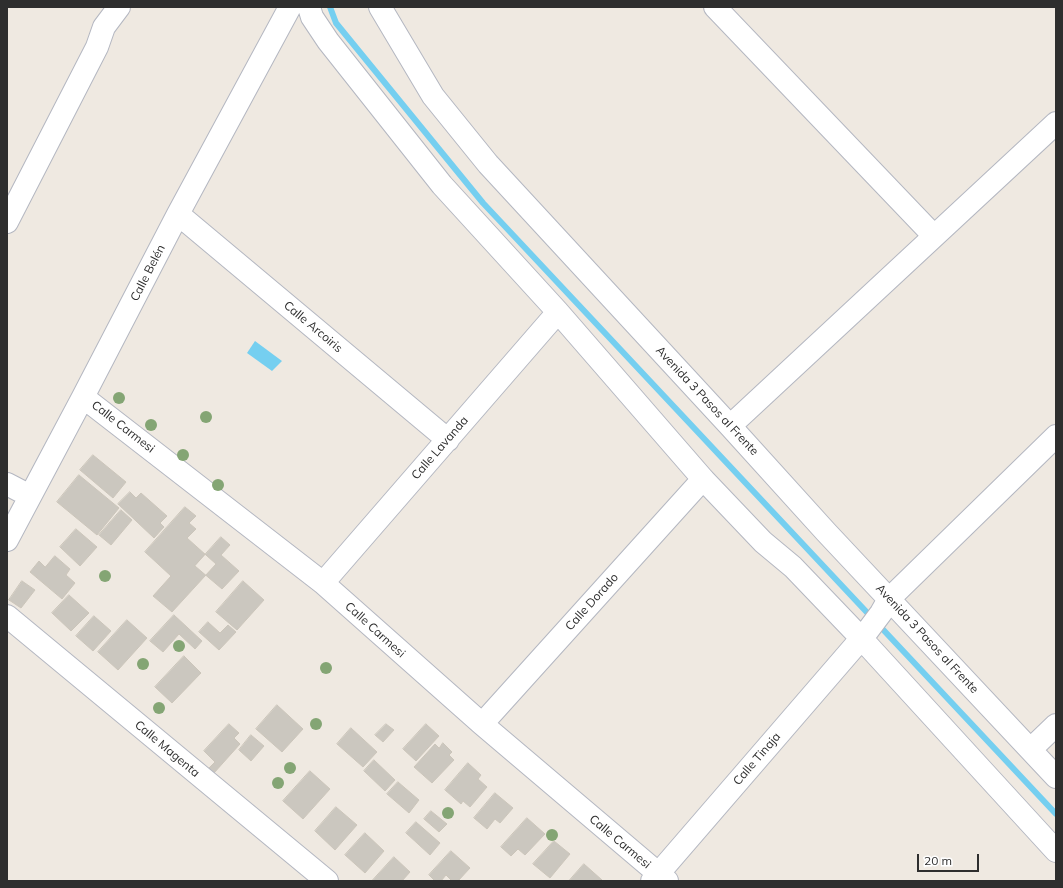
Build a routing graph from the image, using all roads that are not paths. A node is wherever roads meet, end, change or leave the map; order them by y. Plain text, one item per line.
1 (119, 7) edge
2 (290, 7) edge
3 (309, 7) edge
4 (380, 7) edge
5 (715, 7) edge
6 (1056, 123) edge
7 (178, 214) junction
8 (7, 222) edge
9 (934, 236) junction
10 (558, 312) junction
11 (83, 397) junction
12 (730, 426) junction
13 (1056, 436) edge
14 (448, 440) junction
15 (703, 479) junction
16 (7, 484) edge
17 (30, 496) junction
18 (7, 540) edge
19 (323, 583) junction
20 (885, 606) junction
21 (7, 616) edge
22 (863, 635) junction
23 (482, 724) junction
24 (1056, 725) edge
25 (1030, 749) junction
26 (1056, 777) edge
27 (1056, 851) edge
28 (659, 879) edge
29 (327, 881) edge

1 - 8 street
2 - 7 street, Calle Belén
3 - 10 street
4 - 12 street, Avenida 3 Pasos al Frente
5 - 9 street
6 - 9 street
7 - 11 street, Calle Belén
7 - 14 street, Calle Arcoiris
9 - 12 street
10 - 14 street, Calle Lavanda
10 - 15 street
11 - 17 street, Calle Belén
11 - 19 street, Calle Carmesi
12 - 20 street, Avenida 3 Pasos al Frente
13 - 20 street, Calle Tinaja
14 - 19 street, Calle Lavanda
15 - 22 street
15 - 23 street, Calle Dorado
16 - 17 street
17 - 18 street, Calle Belén
19 - 23 street, Calle Carmesi
20 - 22 street, Calle Tinaja
20 - 25 street, Avenida 3 Pasos al Frente
21 - 29 street, Calle Magenta
22 - 27 street
22 - 28 street, Calle Tinaja
23 - 28 street, Calle Carmesi
24 - 25 street
25 - 26 street, Avenida 3 Pasos al Frente

